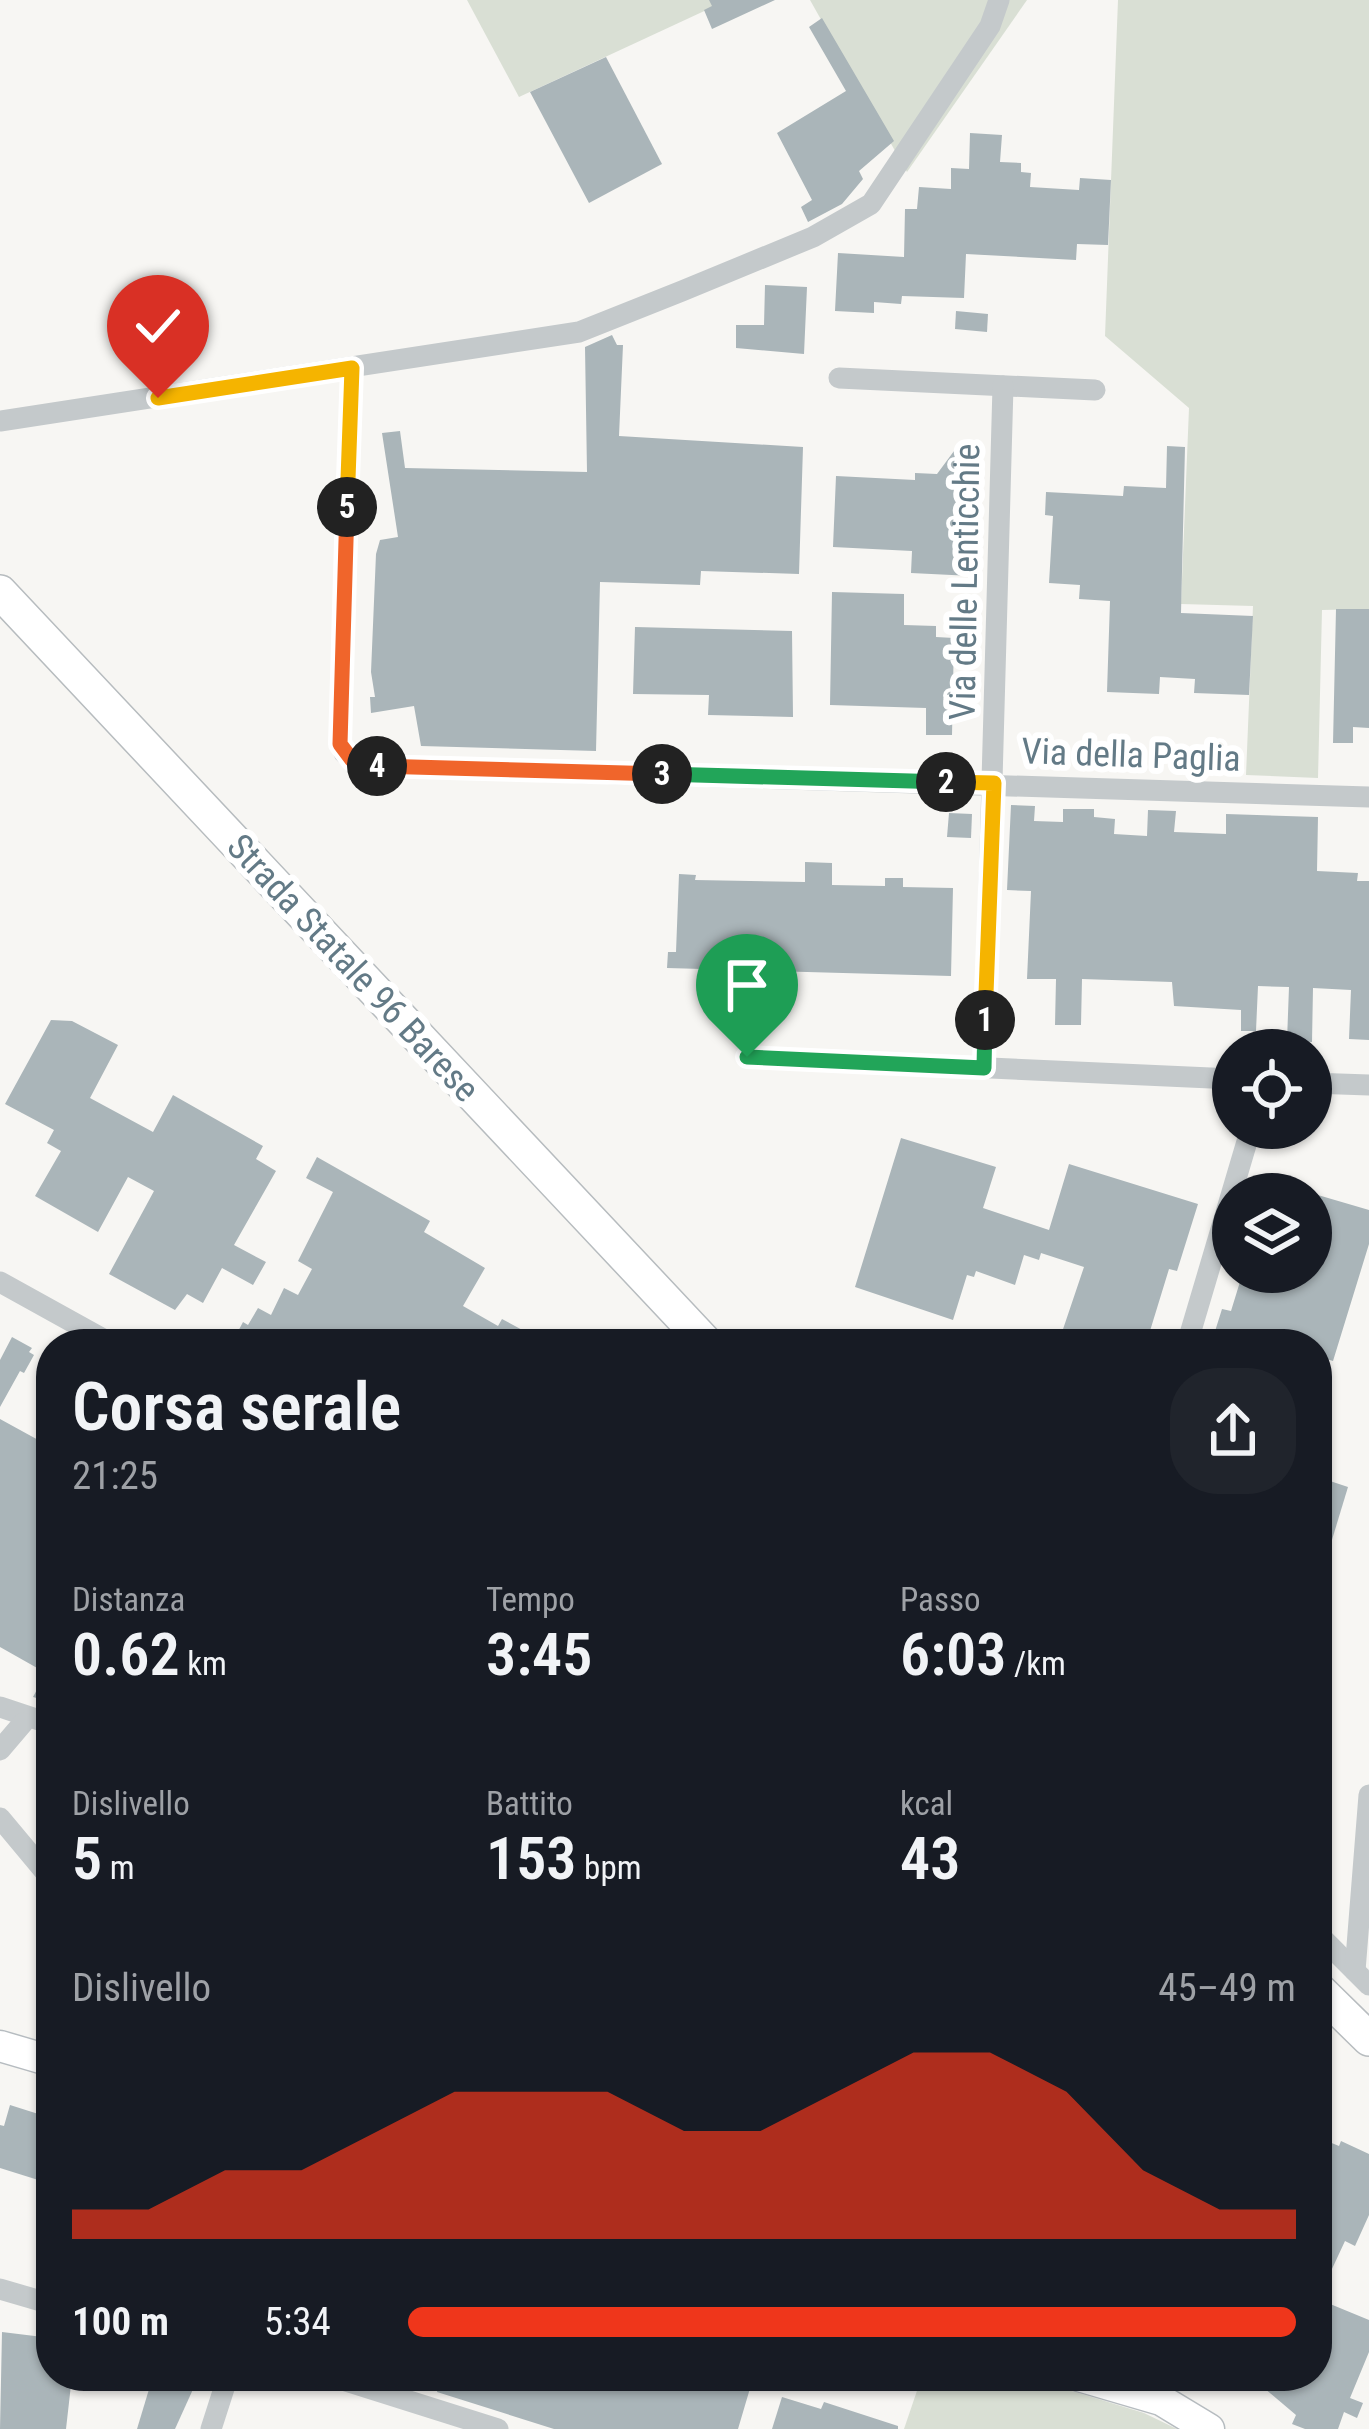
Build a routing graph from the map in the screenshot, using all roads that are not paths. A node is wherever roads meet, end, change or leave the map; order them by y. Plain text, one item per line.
1 (999, 0) edge
2 (352, 368) junction
3 (839, 378) dead end
4 (1003, 386) junction
5 (1095, 390) dead end
6 (0, 421) edge
7 (0, 592) edge
8 (994, 783) junction
9 (1369, 796) edge
10 (747, 1057) dead end
11 (984, 1068) junction
12 (1212, 1078) edge
13 (1332, 1084) edge
14 (1369, 1085) edge
15 (1245, 1149) edge
16 (0, 1282) edge
17 (85, 1329) edge
18 (693, 1329) edge
19 (1191, 1329) edge
20 (0, 1707) edge
21 (29, 1723) edge
22 (0, 1750) edge
23 (1369, 1795) edge
24 (0, 1817) edge
25 (36, 1861) edge
26 (1365, 1891) edge
27 (1332, 1948) edge
28 (1362, 1978) edge
29 (1332, 2003) edge
30 (1369, 2039) edge
31 (0, 2046) edge
32 (36, 2057) edge
33 (0, 2289) edge
34 (36, 2300) edge
35 (223, 2391) edge
36 (377, 2391) edge
37 (1130, 2391) edge
38 (211, 2429) edge
39 (497, 2429) edge
40 (1209, 2429) edge

1 - 2 street
2 - 6 street
2 - 8 street, Via della Paglia
3 - 4 street
4 - 5 street
4 - 8 street, Via delle Lenticchie
7 - 18 main road, Strada Statale 96 Barese
8 - 9 street, Via della Paglia
8 - 11 street, Via delle Lenticchie
10 - 11 street
11 - 12 street
13 - 14 street
15 - 19 street
16 - 17 street
20 - 21 street
21 - 22 street
23 - 26 street
24 - 25 street
26 - 28 street
27 - 28 street
29 - 30 main road
31 - 32 main road
33 - 34 street
35 - 38 street
36 - 39 street
37 - 40 main road

